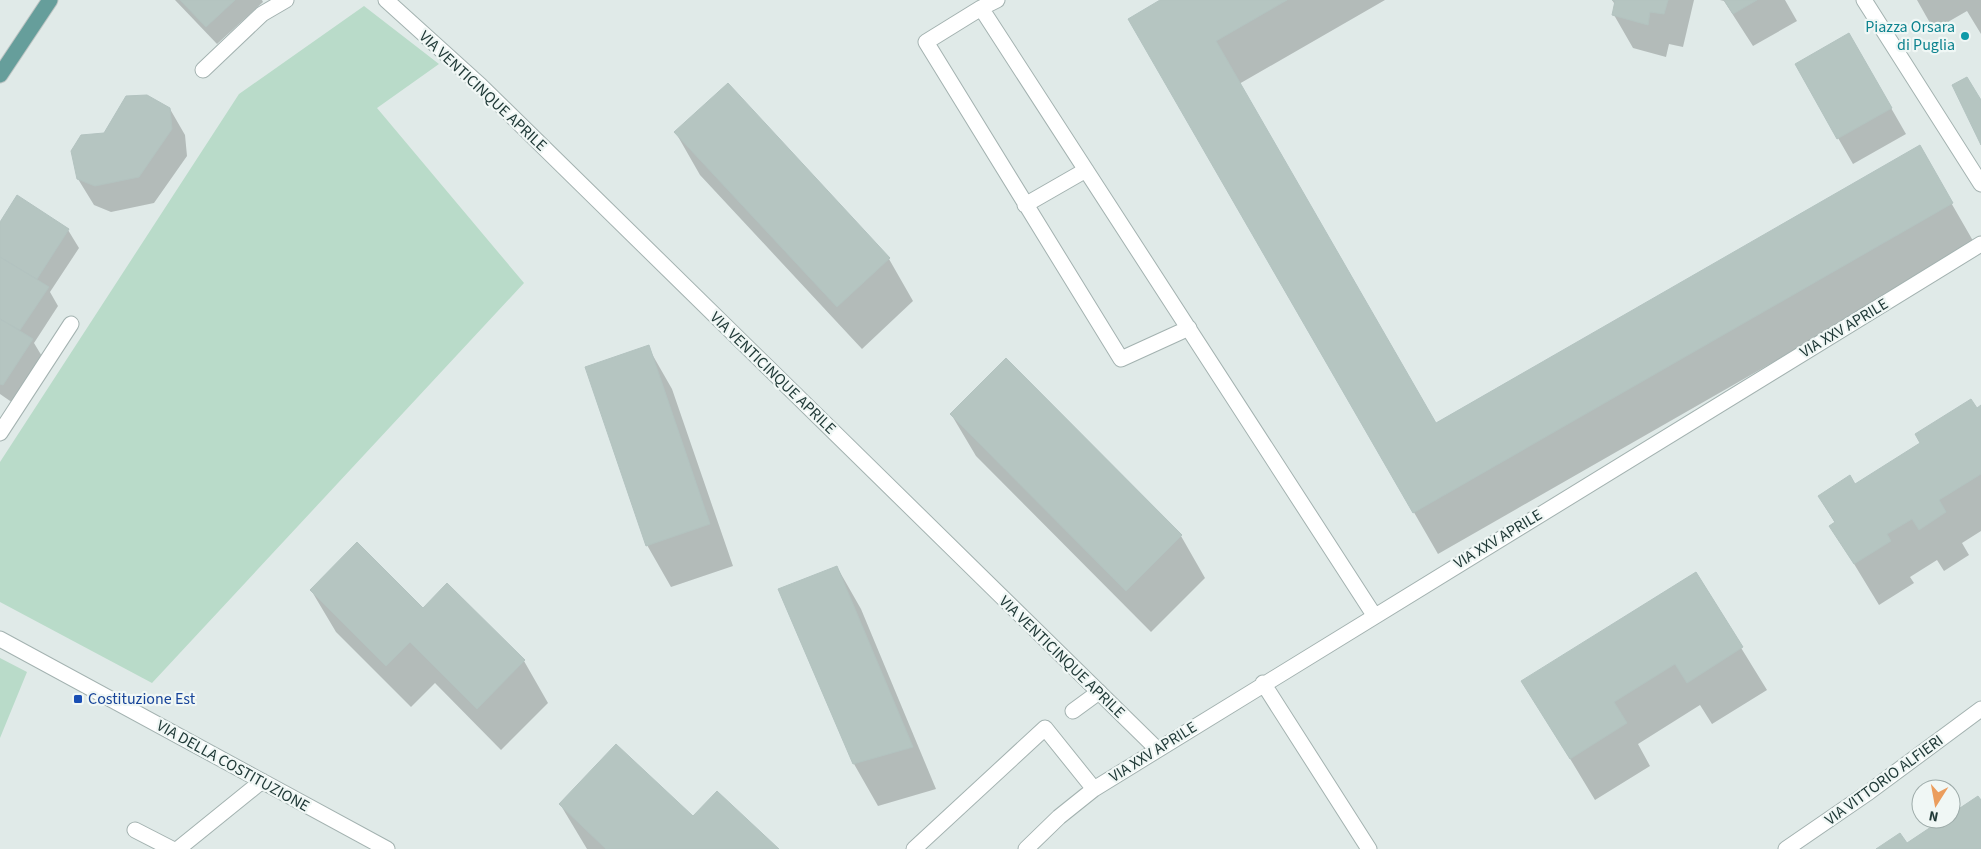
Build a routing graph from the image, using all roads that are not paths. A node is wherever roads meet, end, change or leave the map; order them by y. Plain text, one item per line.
1 (50, 0) edge
2 (286, 0) edge
3 (386, 0) edge
4 (997, 0) edge
5 (1864, 0) edge
6 (981, 8) junction
7 (203, 70) dead end
8 (0, 75) edge
9 (1086, 170) junction
10 (1981, 184) edge
11 (1025, 206) junction
12 (1981, 244) edge
13 (71, 324) dead end
14 (1189, 328) junction
15 (0, 433) edge
16 (1374, 615) junction
17 (0, 639) edge
18 (1263, 683) junction
19 (1099, 692) junction
20 (1981, 709) edge
21 (1073, 711) dead end
22 (1157, 749) junction
23 (262, 781) junction
24 (1094, 789) junction
25 (135, 830) dead end
26 (172, 849) edge
27 (178, 849) edge
28 (387, 849) edge
29 (914, 849) edge
30 (1026, 849) edge
31 (1369, 849) edge
32 (1786, 849) edge

1 - 8 main road
2 - 7 street
3 - 19 street, VIA VENTICINQUE APRILE
4 - 6 street
5 - 10 street
6 - 9 street
6 - 11 street
9 - 11 street
9 - 14 street
11 - 14 street
12 - 16 street, VIA XXV APRILE
13 - 15 street
14 - 16 street
16 - 18 street, VIA XXV APRILE
17 - 23 street, VIA DELLA COSTITUZIONE
18 - 22 street, VIA XXV APRILE
18 - 31 street
19 - 21 street
19 - 22 street, VIA VENTICINQUE APRILE
20 - 32 street, VIA VITTORIO ALFIERI
22 - 24 street, VIA XXV APRILE
23 - 27 street
23 - 28 street, VIA DELLA COSTITUZIONE
24 - 29 street
24 - 30 street, VIA XXV APRILE
25 - 26 street

